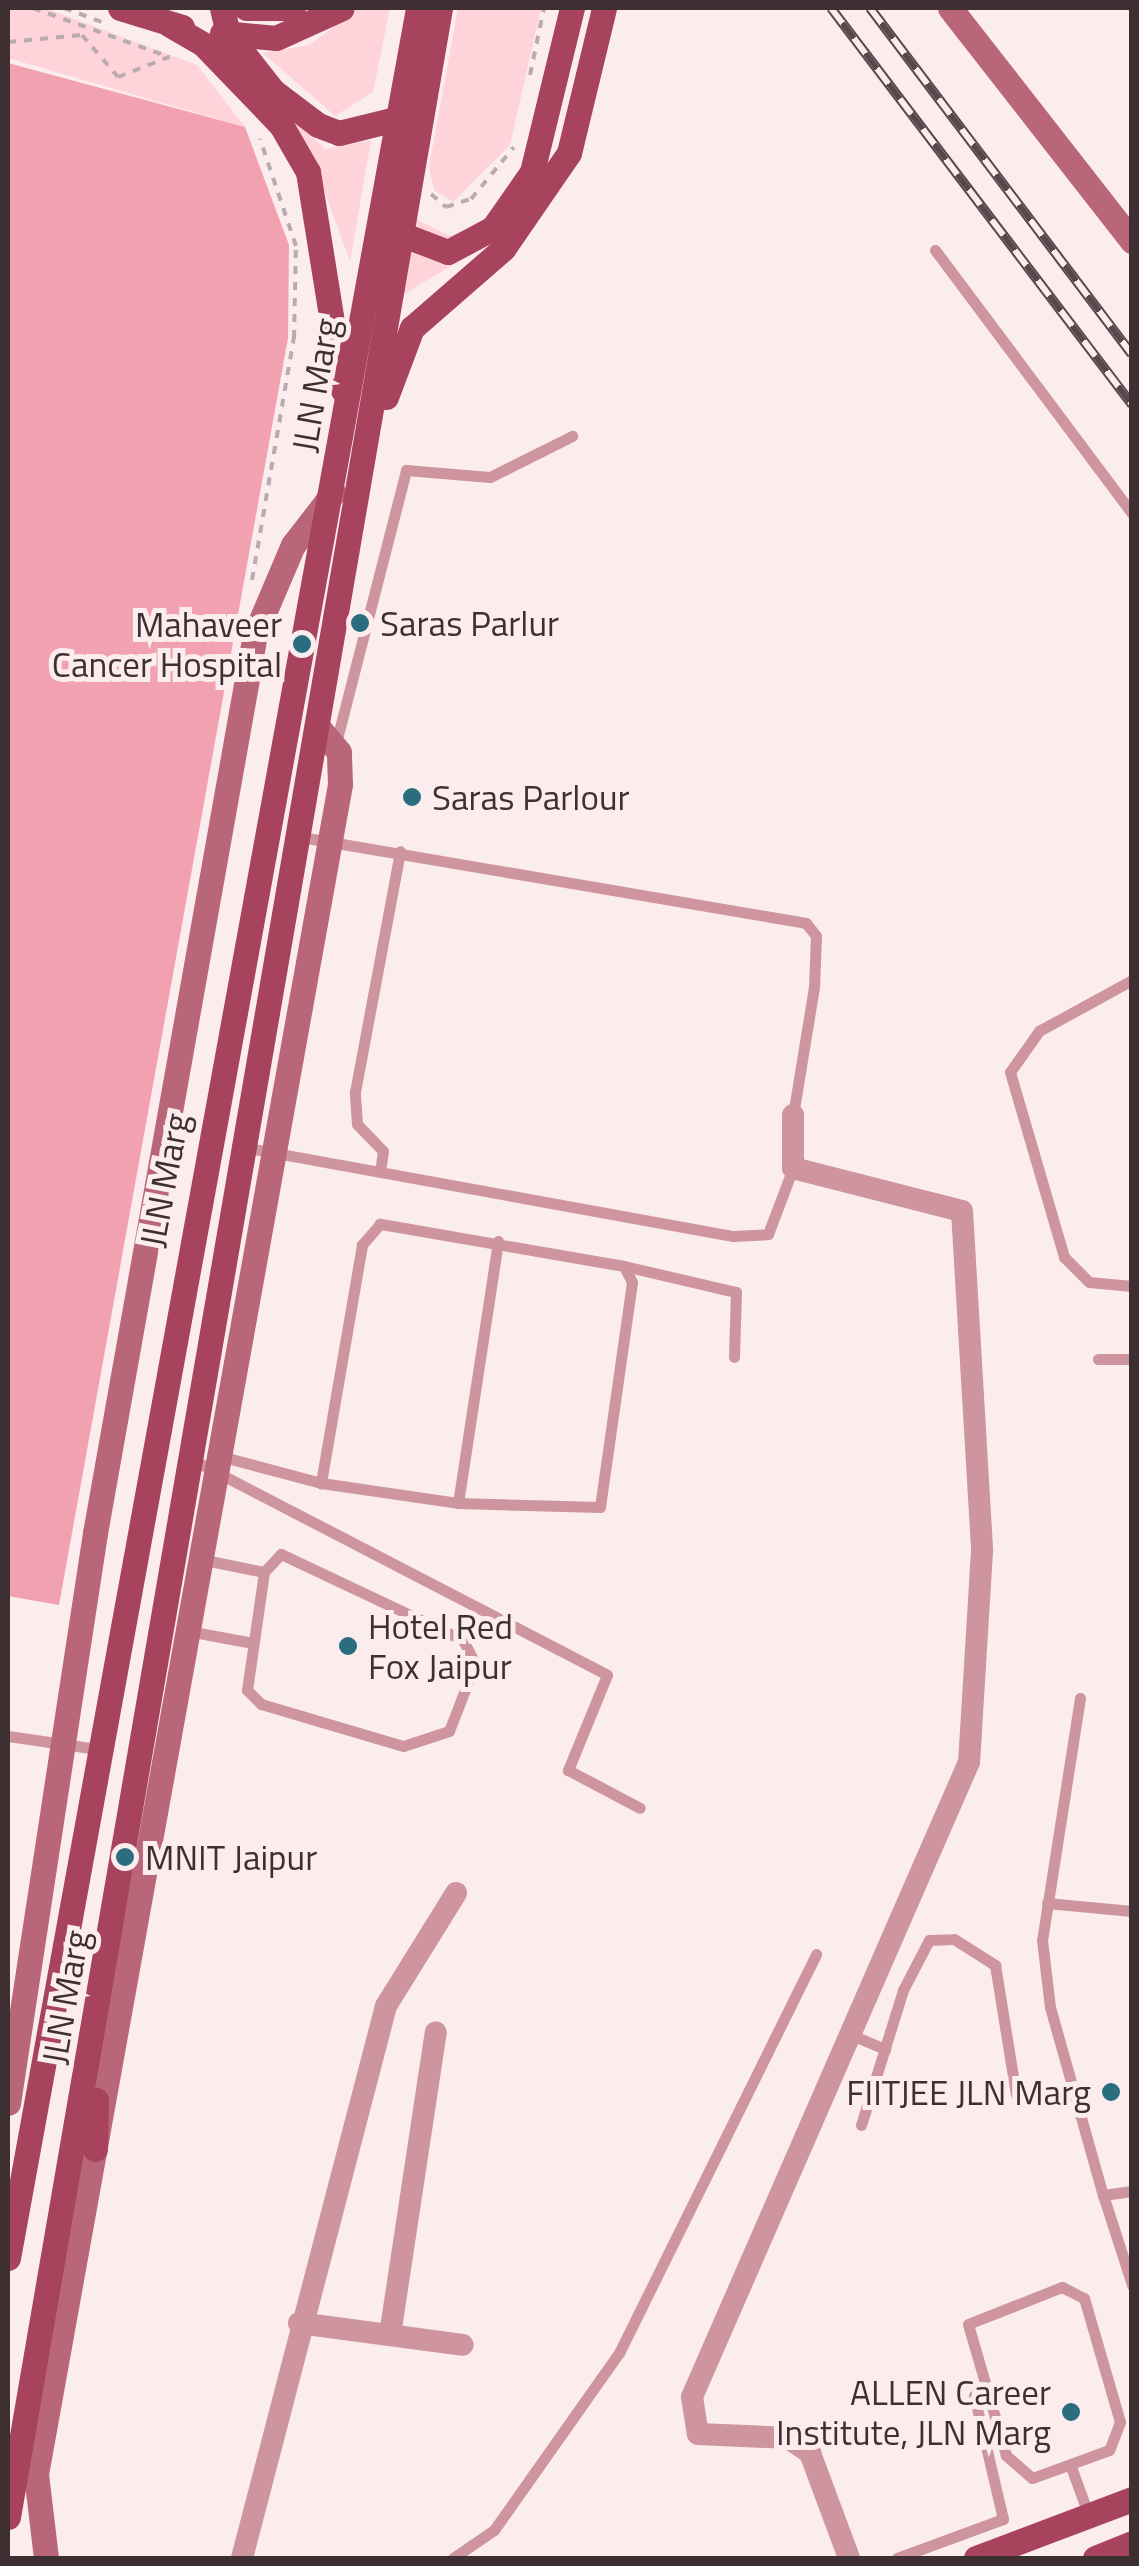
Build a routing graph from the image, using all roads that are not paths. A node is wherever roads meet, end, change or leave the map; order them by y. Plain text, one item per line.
1 (120, 8) edge
2 (222, 8) edge
3 (246, 8) edge
4 (293, 8) edge
5 (342, 8) edge
6 (418, 8) edge
7 (440, 8) edge
8 (572, 8) edge
9 (604, 8) edge
10 (950, 8) edge
11 (170, 25) junction
12 (228, 34) junction
13 (416, 85) junction
14 (400, 118) junction
15 (398, 232) junction
16 (1132, 241) edge
17 (936, 250) dead end
18 (346, 404) junction
19 (375, 425) junction
20 (572, 436) dead end
21 (333, 494) junction
22 (1132, 514) edge
23 (327, 735) junction
24 (300, 836) junction
25 (330, 842) junction
26 (400, 852) junction
27 (1132, 980) edge
28 (792, 1115) joint
29 (259, 1150) junction
30 (793, 1168) junction
31 (380, 1172) junction
32 (498, 1240) junction
33 (624, 1266) junction
34 (1132, 1286) edge
35 (734, 1357) dead end
36 (1098, 1359) dead end
37 (1132, 1359) edge
38 (206, 1460) junction
39 (321, 1483) junction
40 (458, 1503) junction
41 (198, 1558) junction
42 (264, 1572) junction
43 (186, 1630) junction
44 (253, 1642) junction
45 (1080, 1698) dead end
46 (8, 1736) edge
47 (67, 1746) junction
48 (97, 1749) junction
49 (152, 1761) junction
50 (640, 1808) dead end
51 (456, 1893) dead end
52 (1047, 1902) junction
53 (1132, 1911) edge
54 (816, 1954) dead end
55 (436, 2032) dead end
56 (854, 2036) junction
57 (93, 2045) junction
58 (885, 2049) junction
59 (1016, 2094) dead end
60 (8, 2103) edge
61 (861, 2124) dead end
62 (95, 2149) junction
63 (1132, 2192) edge
64 (1103, 2194) junction
65 (8, 2253) edge
66 (1132, 2285) edge
67 (299, 2323) junction
68 (390, 2335) junction
69 (462, 2345) dead end
70 (974, 2395) dead end
71 (1071, 2467) junction
72 (1132, 2500) edge
73 (1089, 2516) junction
74 (8, 2517) edge
75 (1132, 2543) edge
76 (46, 2558) edge
77 (242, 2558) edge
78 (453, 2558) edge
79 (849, 2558) edge
80 (897, 2558) edge
81 (976, 2558) edge
82 (1095, 2558) edge

1 - 11 main road
2 - 12 main road
3 - 4 main road
5 - 12 main road
6 - 13 main road
7 - 13 main road
8 - 15 main road
9 - 19 main road
10 - 16 street
11 - 12 main road
11 - 18 main road
12 - 14 main road
13 - 14 main road, JLN Marg
13 - 15 main road
14 - 18 main road, JLN Marg
15 - 19 main road
17 - 22 lane
18 - 21 main road, JLN Marg
19 - 23 main road, JLN Marg
20 - 23 lane
21 - 47 street
21 - 48 main road, JLN Marg
23 - 24 main road, JLN Marg
23 - 25 street
24 - 25 lane
24 - 29 main road, JLN Marg
25 - 26 lane
25 - 29 street
26 - 28 lane
26 - 31 lane
27 - 34 lane
28 - 30 street
29 - 31 lane
29 - 38 main road, JLN Marg
30 - 31 lane
30 - 56 street
32 - 33 lane
32 - 39 lane
32 - 40 lane
33 - 35 lane
33 - 40 lane
36 - 37 lane
38 - 39 lane
38 - 41 street
38 - 49 main road, JLN Marg
38 - 50 lane
39 - 40 lane
41 - 42 lane
41 - 43 street
42 - 44 lane
42 - 44 lane
43 - 44 lane
43 - 49 street
45 - 52 lane
46 - 47 lane
47 - 48 lane
47 - 60 street
48 - 65 main road, JLN Marg
49 - 57 main road, JLN Marg
49 - 62 street
51 - 67 street
52 - 53 lane
52 - 64 lane
54 - 78 lane
55 - 68 street
56 - 58 lane
56 - 79 street
57 - 62 main road
57 - 74 main road, JLN Marg
58 - 59 lane
58 - 61 lane
62 - 76 street
63 - 64 lane
64 - 66 lane
67 - 68 street
67 - 77 street
68 - 69 street
70 - 80 lane
71 - 71 lane
71 - 73 lane
72 - 73 main road
73 - 81 main road
75 - 82 main road

